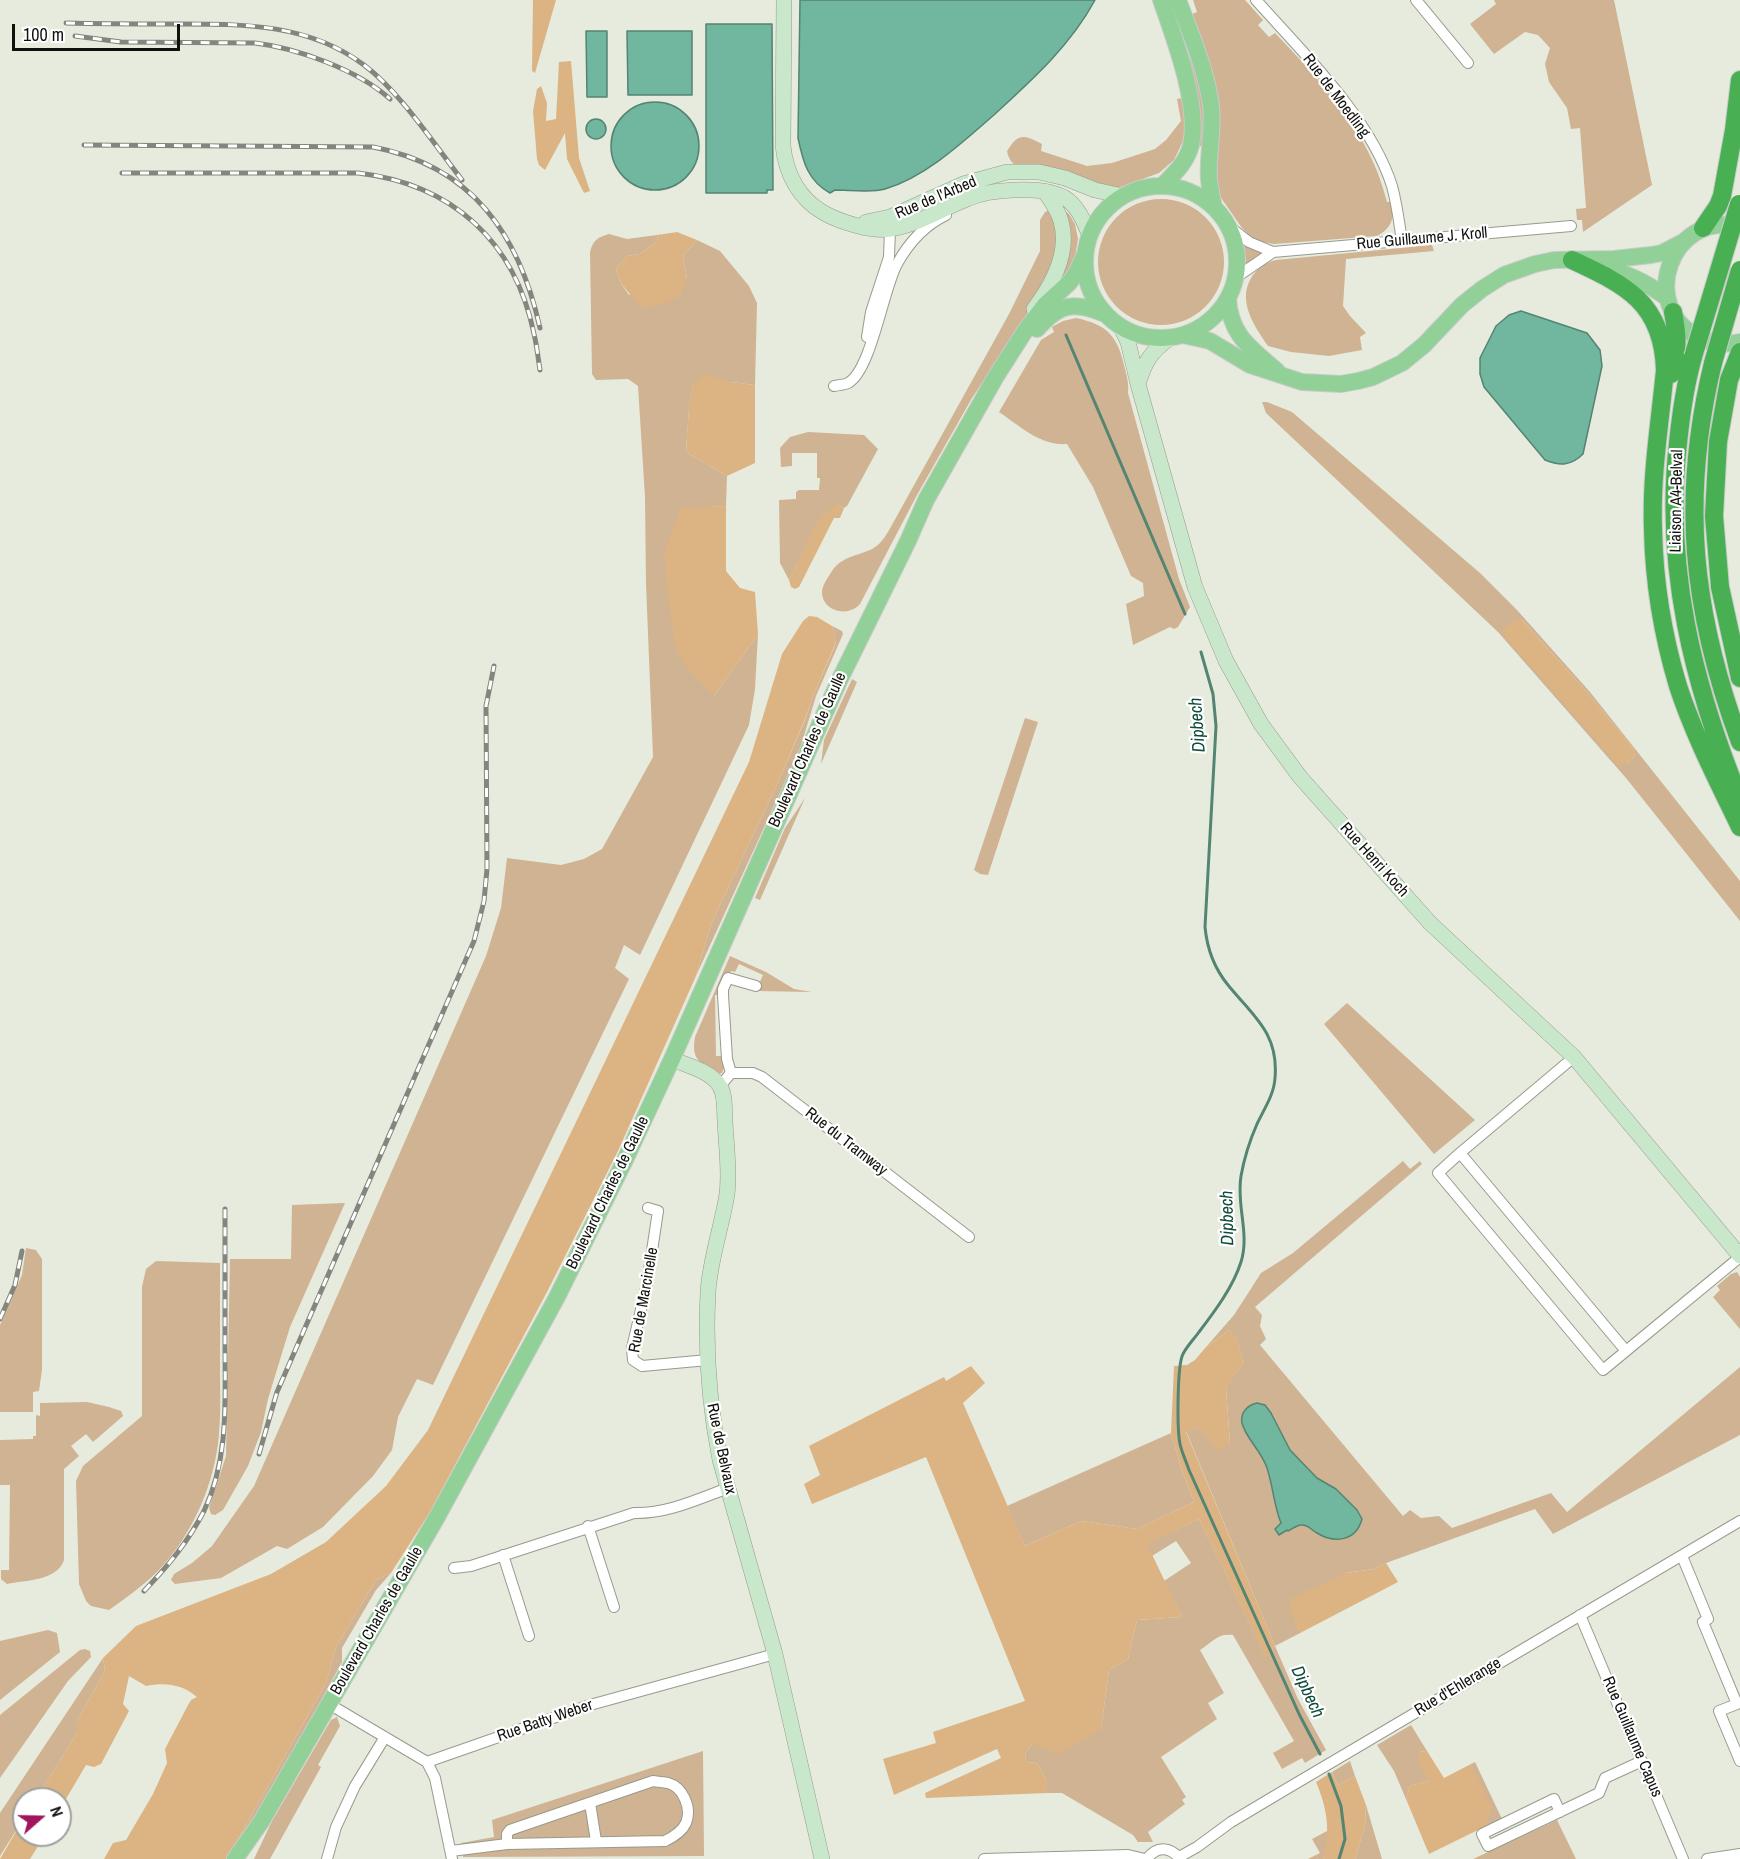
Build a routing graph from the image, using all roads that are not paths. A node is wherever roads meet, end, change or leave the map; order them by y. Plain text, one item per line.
1 (784, 0) edge
2 (1161, 0) edge
3 (1178, 0) edge
4 (1256, 0) edge
5 (1416, 0) edge
6 (1468, 63) dead end
7 (1740, 80) edge
8 (982, 178) junction
9 (1162, 186) junction
10 (1045, 192) junction
11 (989, 194) junction
12 (1123, 196) junction
13 (1740, 203) edge
14 (1214, 207) junction
15 (854, 224) junction
16 (1227, 225) junction
17 (1571, 226) dead end
18 (1740, 227) edge
19 (1703, 228) junction
20 (890, 229) junction
21 (1090, 236) junction
22 (1402, 241) junction
23 (1681, 243) junction
24 (1273, 252) junction
25 (1085, 255) junction
26 (1572, 260) junction
27 (1740, 270) edge
28 (1235, 278) junction
29 (1228, 298) junction
30 (1670, 305) junction
31 (1105, 314) junction
32 (1121, 327) junction
33 (1176, 337) junction
34 (1740, 342) edge
35 (1740, 352) edge
36 (862, 364) junction
37 (1284, 377) junction
38 (995, 378) junction
39 (1138, 384) junction
40 (834, 386) dead end
41 (1663, 392) junction
42 (908, 541) junction
43 (1740, 678) edge
44 (1740, 742) edge
45 (1740, 800) edge
46 (1740, 827) edge
47 (756, 986) dead end
48 (1574, 1057) junction
49 (672, 1059) junction
50 (731, 1073) junction
51 (720, 1086) junction
52 (1460, 1153) junction
53 (648, 1208) dead end
54 (969, 1236) dead end
55 (1740, 1256) edge
56 (1626, 1351) junction
57 (708, 1360) junction
58 (728, 1488) junction
59 (1740, 1521) edge
60 (588, 1526) junction
61 (503, 1555) junction
62 (1682, 1556) junction
63 (454, 1568) dead end
64 (614, 1607) dead end
65 (1580, 1615) junction
66 (529, 1636) dead end
67 (775, 1654) junction
68 (329, 1704) junction
69 (385, 1737) junction
70 (1642, 1761) junction
71 (1740, 1761) edge
72 (427, 1762) junction
73 (590, 1803) junction
74 (1560, 1812) junction
75 (261, 1822) junction
76 (596, 1841) junction
77 (507, 1844) junction
78 (1740, 1854) edge
79 (452, 1855) edge
80 (1179, 1858) edge
81 (235, 1859) edge
82 (248, 1859) edge
83 (327, 1859) edge
84 (822, 1859) edge
85 (984, 1859) edge
86 (1146, 1859) edge
87 (1683, 1859) edge
88 (1707, 1859) edge

1 - 15 street, Rue de l'Arbed
2 - 9 main road
3 - 14 main road
4 - 22 street, Rue de Moedling
5 - 6 street
7 - 19 highway
8 - 12 street, Rue de l'Arbed
8 - 15 street, Rue de l'Arbed
8 - 20 street
9 - 12 main road
9 - 14 main road
10 - 11 street, Rue de l'Arbed
10 - 21 street, Rue de l'Arbed
10 - 38 street, Boulevard Charles de Gaulle
11 - 20 street, Rue de l'Arbed
11 - 36 street
12 - 21 main road
13 - 45 highway, Liaison A4-Belval, bridge
14 - 16 main road
15 - 20 street, Rue de l'Arbed
16 - 24 street, Rue Guillaume J. Kroll
16 - 28 main road
17 - 22 street, Rue Guillaume J. Kroll
18 - 19 main road
19 - 23 main road
20 - 36 street
21 - 25 main road
22 - 24 street, Rue Guillaume J. Kroll
23 - 26 main road
23 - 30 main road
24 - 28 street, Rue Guillaume J. Kroll
25 - 31 main road
25 - 38 main road, Boulevard Charles de Gaulle
26 - 30 main road
26 - 37 main road
26 - 41 highway
27 - 44 highway, Liaison A4-Belval, bridge
28 - 29 main road
29 - 33 main road
29 - 37 main road
30 - 34 main road
30 - 41 highway
31 - 32 main road
31 - 42 main road, Boulevard Charles de Gaulle
32 - 33 main road
32 - 39 street, Rue Henri Koch
33 - 37 main road
33 - 39 street
35 - 43 highway
36 - 40 street
38 - 42 main road, Boulevard Charles de Gaulle
39 - 48 street, Rue Henri Koch
41 - 46 highway
42 - 49 main road, Boulevard Charles de Gaulle
47 - 50 street
48 - 52 street
48 - 55 street, Rue Henri Koch
49 - 51 street
49 - 68 main road, Boulevard Charles de Gaulle
50 - 51 street
50 - 54 street, Rue du Tramway
51 - 57 street, Rue de Belvaux
52 - 56 street
52 - 56 street
53 - 57 street, Rue de Marcinelle
55 - 56 street
57 - 58 street, Rue de Belvaux
58 - 60 street
58 - 67 street, Rue de Belvaux
59 - 62 street, Rue d'Ehlerange
60 - 61 street
60 - 64 street
61 - 63 street
61 - 66 street
62 - 65 street, Rue d'Ehlerange
62 - 71 street
65 - 70 street, Rue Guillaume Capus
65 - 80 street, Rue d'Ehlerange
67 - 72 street, Rue Batty Weber
67 - 84 street, Rue de Belvaux
68 - 69 street
68 - 75 main road, Boulevard Charles de Gaulle
69 - 72 street
69 - 83 street
70 - 74 street
70 - 87 street, Rue Guillaume Capus
72 - 79 street
73 - 76 street
73 - 76 street
73 - 77 street
74 - 74 street
75 - 81 main road, Boulevard Charles de Gaulle
75 - 82 main road, Boulevard Charles de Gaulle
76 - 77 street
77 - 79 street
78 - 88 street
80 - 86 street, Rue d'Ehlerange
85 - 86 street

